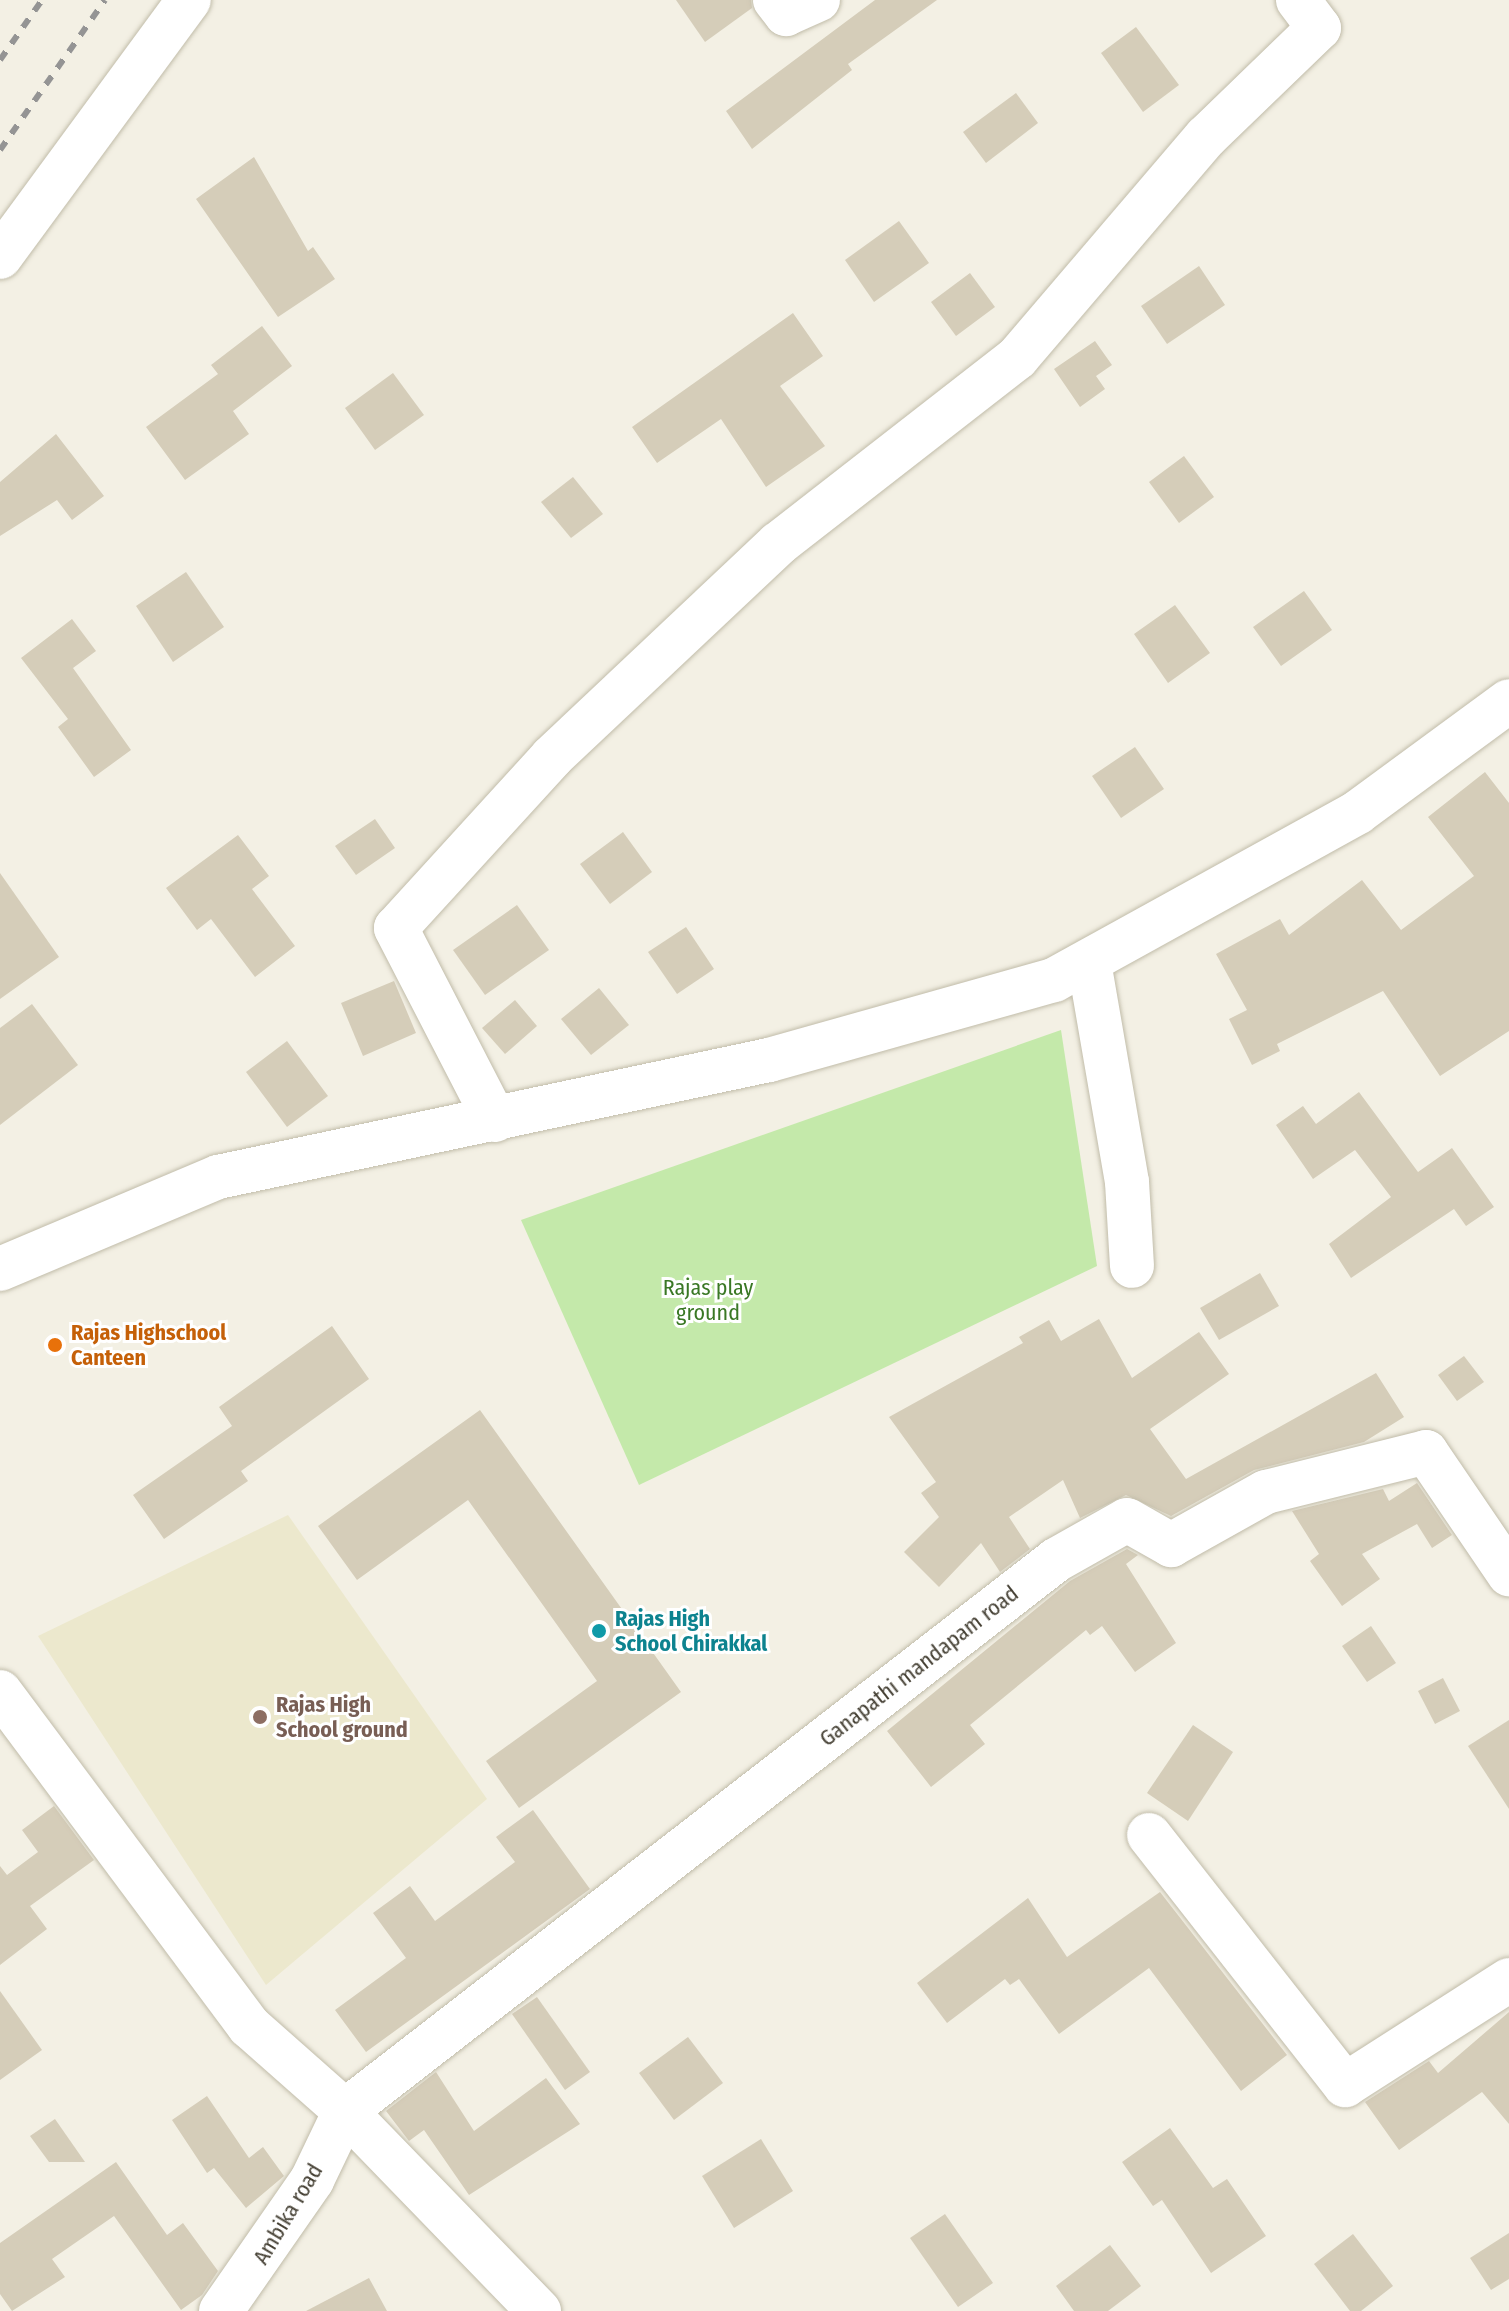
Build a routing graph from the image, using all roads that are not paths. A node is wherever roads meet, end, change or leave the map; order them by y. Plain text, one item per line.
1 (189, 0) edge
2 (775, 0) edge
3 (818, 0) edge
4 (1319, 9) edge
5 (0, 257) edge
6 (1509, 701) edge
7 (1089, 962) junction
8 (495, 1120) junction
9 (1132, 1266) dead end
10 (0, 1269) edge
11 (1509, 1574) edge
12 (0, 1692) edge
13 (1149, 1835) dead end
14 (1509, 1980) edge
15 (345, 2111) junction
16 (221, 2311) edge
17 (539, 2311) edge

1 - 5 street
2 - 3 street
4 - 8 street
6 - 7 street
7 - 8 street
7 - 9 street
8 - 10 street
11 - 15 street, Ganapathi mandapam road
12 - 15 street
13 - 14 street
15 - 16 street, Ambika road
15 - 17 street

